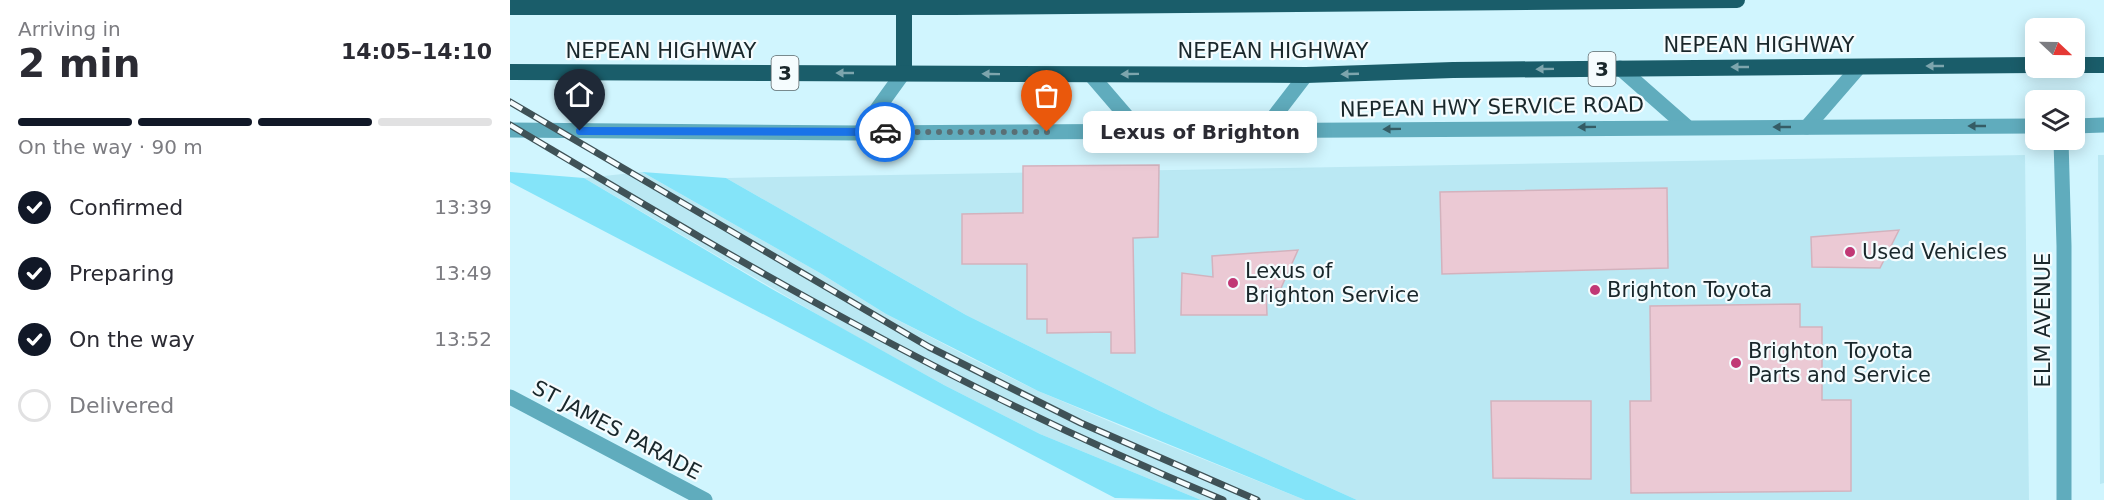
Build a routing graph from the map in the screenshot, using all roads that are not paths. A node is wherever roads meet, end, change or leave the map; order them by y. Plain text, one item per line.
1 (1737, 0) edge
2 (956, 4) edge
3 (1006, 4) edge
4 (904, 6) junction
5 (510, 7) edge
6 (2025, 65) edge
7 (2085, 65) edge
8 (2104, 65) edge
9 (1859, 67) junction
10 (1620, 68) junction
11 (510, 72) edge
12 (904, 72) junction
13 (1091, 75) junction
14 (1306, 75) junction
15 (2104, 125) edge
16 (1686, 126) junction
17 (2025, 126) edge
18 (2085, 126) edge
19 (1807, 127) junction
20 (510, 130) edge
21 (1263, 130) junction
22 (1140, 132) junction
23 (860, 133) junction
24 (2061, 150) edge
25 (510, 397) edge
26 (705, 500) edge
27 (2064, 500) edge

1 - 3 highway, NEPEAN HIGHWAY
2 - 3 highway, NEPEAN HIGHWAY
2 - 4 highway, NEPEAN HIGHWAY
4 - 5 highway, NEPEAN HIGHWAY
4 - 12 highway
6 -> 9 highway, NEPEAN HIGHWAY / 3
7 - 8 highway
9 -> 10 highway, NEPEAN HIGHWAY / 3
9 - 19 street
10 -> 14 highway, NEPEAN HIGHWAY / 3
10 - 16 street, NEPEAN HWY SERVICE ROAD
12 -> 11 highway, NEPEAN HIGHWAY / 3
13 -> 12 highway, NEPEAN HIGHWAY / 3
12 - 23 street
14 -> 13 highway, NEPEAN HIGHWAY / 3
13 - 22 street
14 - 21 street
15 - 18 street
19 -> 16 street, NEPEAN HWY SERVICE ROAD
16 -> 21 street, NEPEAN HWY SERVICE ROAD
17 -> 19 street, NEPEAN HWY SERVICE ROAD
20 - 23 street, NEPEAN HWY SERVICE ROAD
21 - 22 street, NEPEAN HWY SERVICE ROAD
22 - 23 street, NEPEAN HWY SERVICE ROAD
24 - 27 street, ELM AVENUE
25 - 26 street, ST JAMES PARADE

